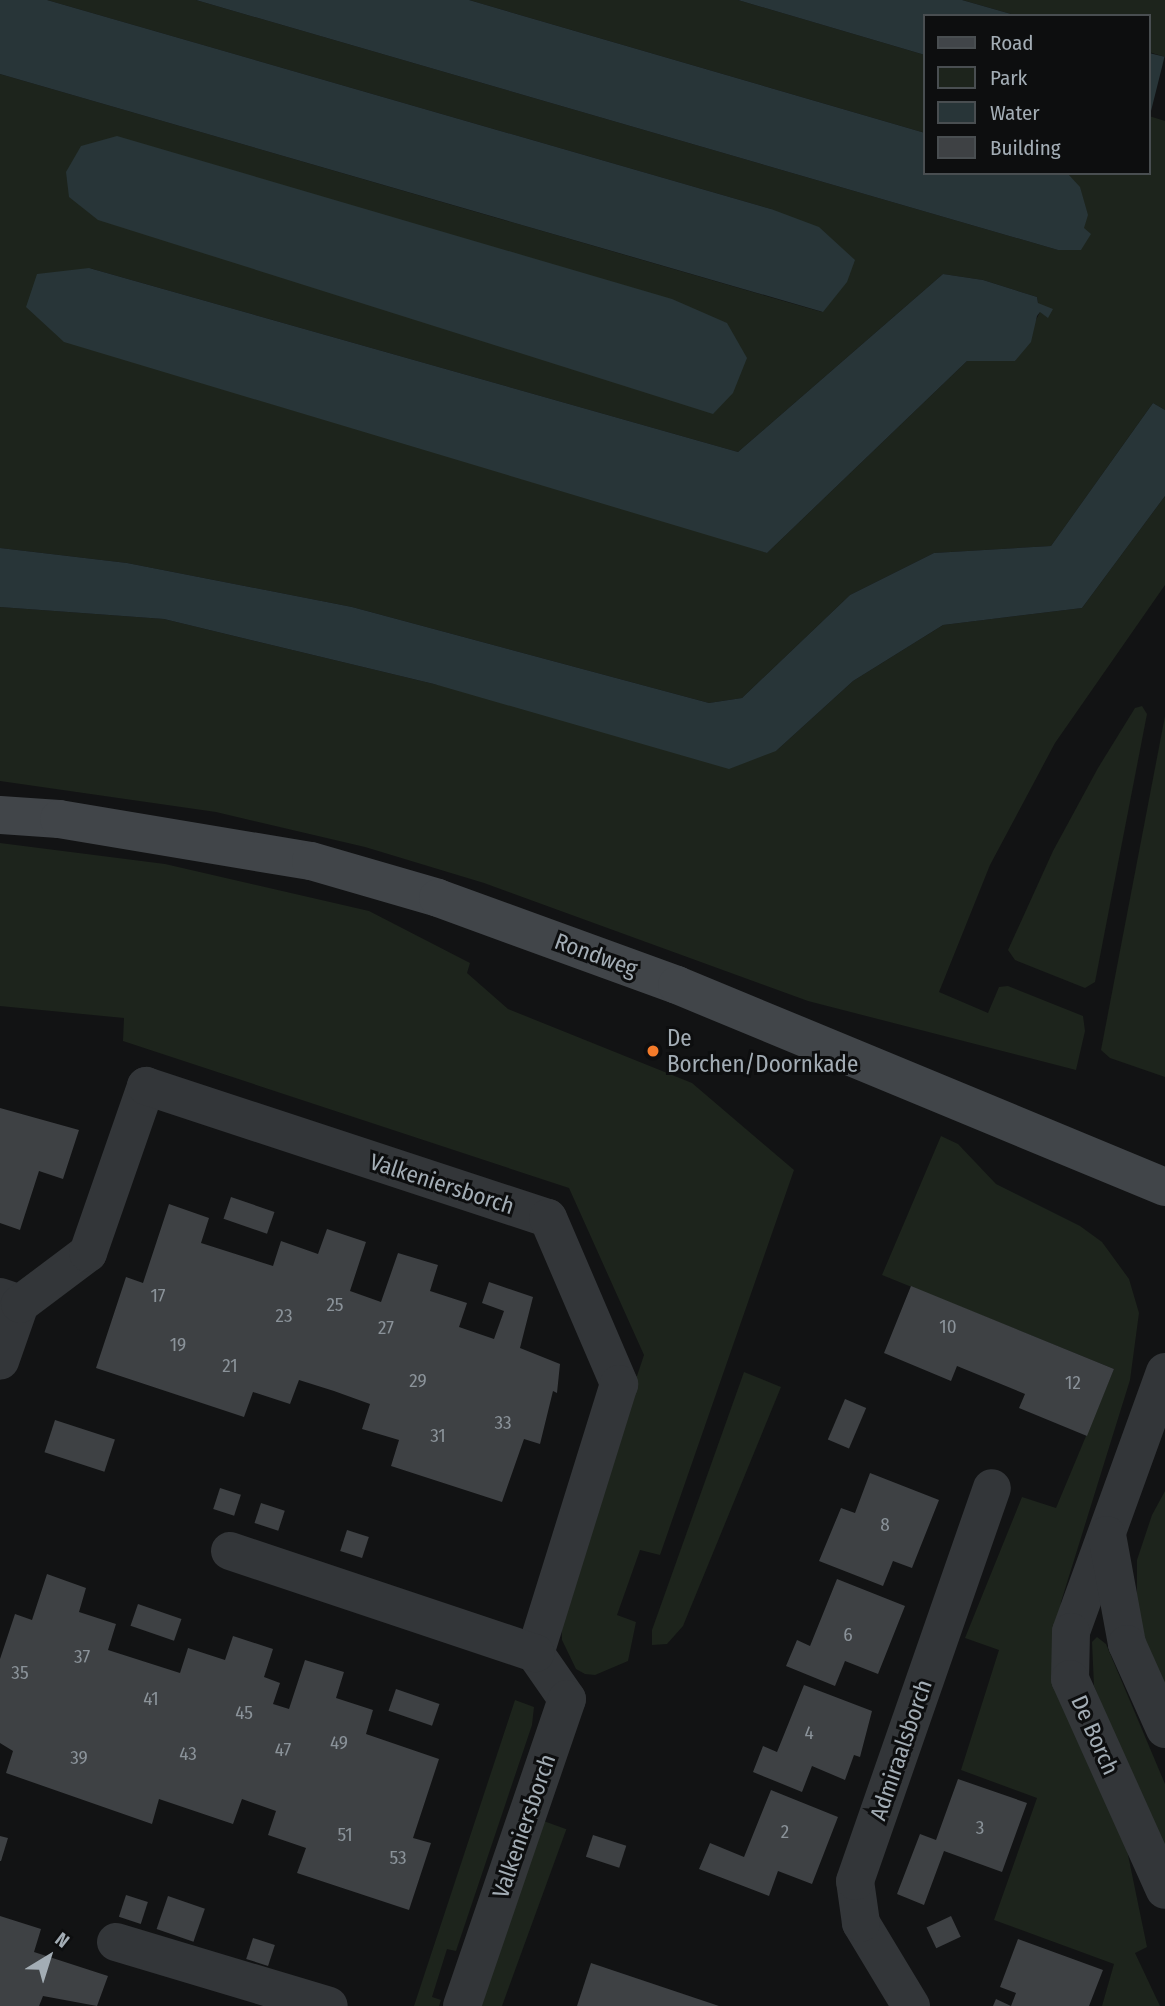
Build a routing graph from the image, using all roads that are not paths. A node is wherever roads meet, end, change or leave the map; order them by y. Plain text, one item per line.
1 (0, 815) edge
2 (1165, 1187) edge
3 (10, 1300) edge
4 (0, 1361) edge
5 (1165, 1372) edge
6 (992, 1488) dead end
7 (1107, 1534) junction
8 (230, 1551) dead end
9 (535, 1653) junction
10 (1165, 1729) edge
11 (1165, 1890) edge
12 (116, 1942) dead end
13 (329, 2006) edge
14 (462, 2006) edge
15 (911, 2006) edge

1 - 2 main road, Rondweg
3 - 4 street
3 - 9 street, Valkeniersborch
5 - 7 street, De Borch
6 - 15 street, Admiraalsborch
7 - 10 street
7 - 11 street, De Borch
8 - 9 street
9 - 14 street, Valkeniersborch
12 - 13 street

